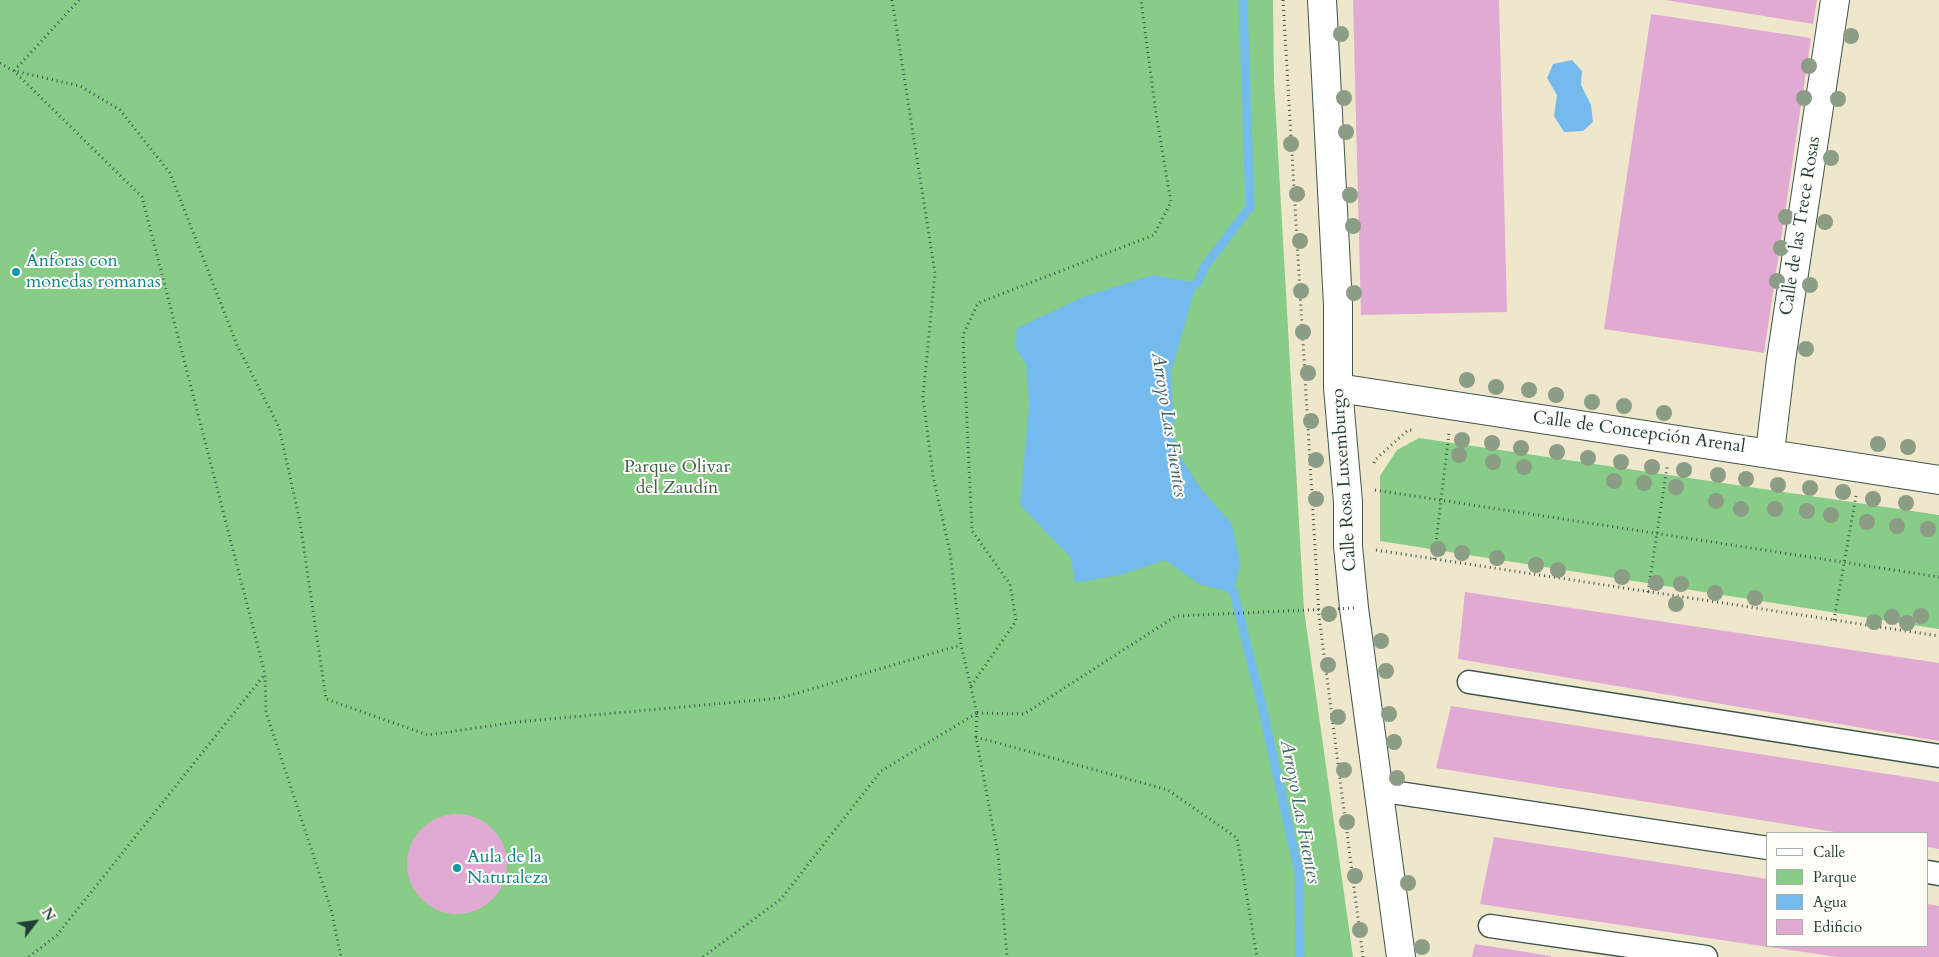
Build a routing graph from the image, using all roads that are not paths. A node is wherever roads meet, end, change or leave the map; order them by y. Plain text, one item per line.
1 (1322, 0) edge
2 (1835, 0) edge
3 (1338, 388) junction
4 (1770, 452) junction
5 (1939, 480) edge
6 (1469, 682) dead end
7 (1939, 756) edge
8 (1378, 790) junction
9 (1766, 848) edge
10 (1490, 926) dead end
11 (1401, 957) edge
12 (1706, 957) edge

1 - 3 street, Calle Rosa Luxemburgo
2 - 4 street, Calle de las Trece Rosas
3 - 4 street, Calle de Concepción Arenal
3 - 8 street, Calle Rosa Luxemburgo
4 - 5 street, Calle de Concepción Arenal
6 - 7 street
8 - 9 street
8 - 11 street, Calle Rosa Luxemburgo
10 - 12 street

